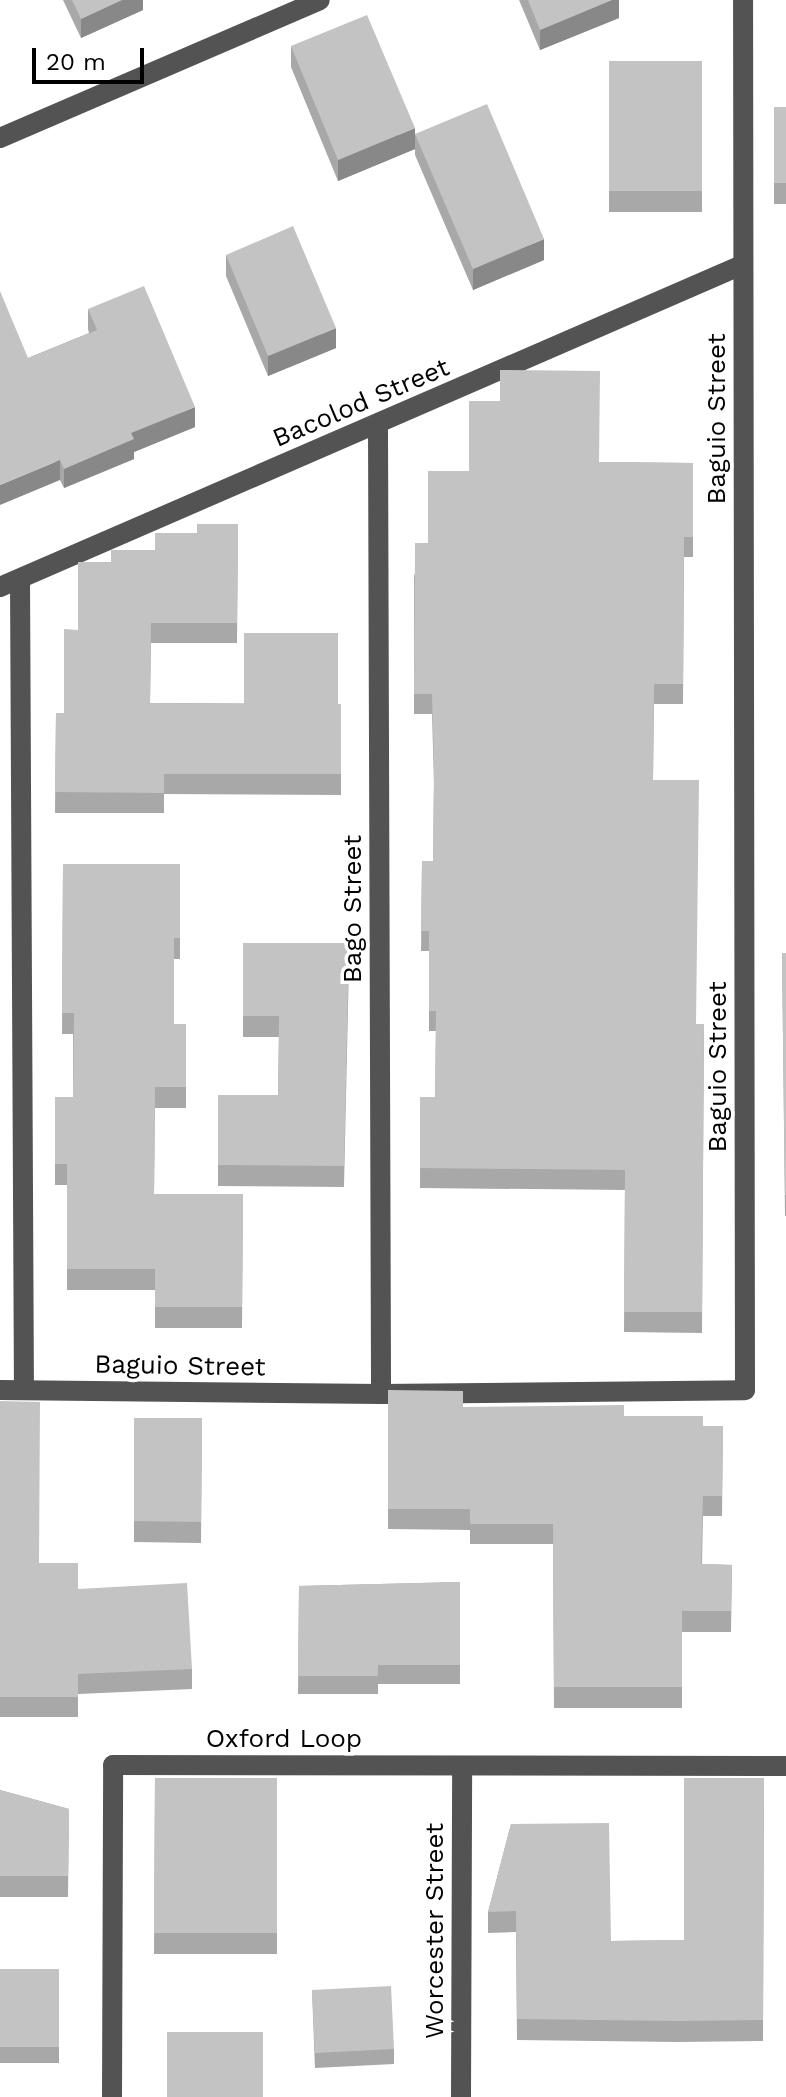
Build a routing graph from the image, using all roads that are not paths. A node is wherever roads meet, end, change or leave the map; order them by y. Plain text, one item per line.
1 (320, 0) edge
2 (743, 0) edge
3 (0, 138) edge
4 (742, 265) junction
5 (378, 425) junction
6 (20, 579) junction
7 (0, 587) edge
8 (0, 1390) edge
9 (24, 1390) junction
10 (381, 1394) junction
11 (462, 1766) junction
12 (786, 1766) edge
13 (112, 2097) edge
14 (461, 2097) edge

1 - 3 street
2 - 4 street, Baguio Street
4 - 5 street, Bacolod Street
4 - 10 street, Baguio Street
5 - 6 street, Bacolod Street
5 - 10 street, Bago Street
6 - 7 street, Bacolod Street
6 - 9 street
8 - 9 street, Baguio Street
9 - 10 street, Baguio Street
11 - 12 street, Oxford Loop
11 - 13 street, Oxford Loop
11 - 14 street, Worcester Street

